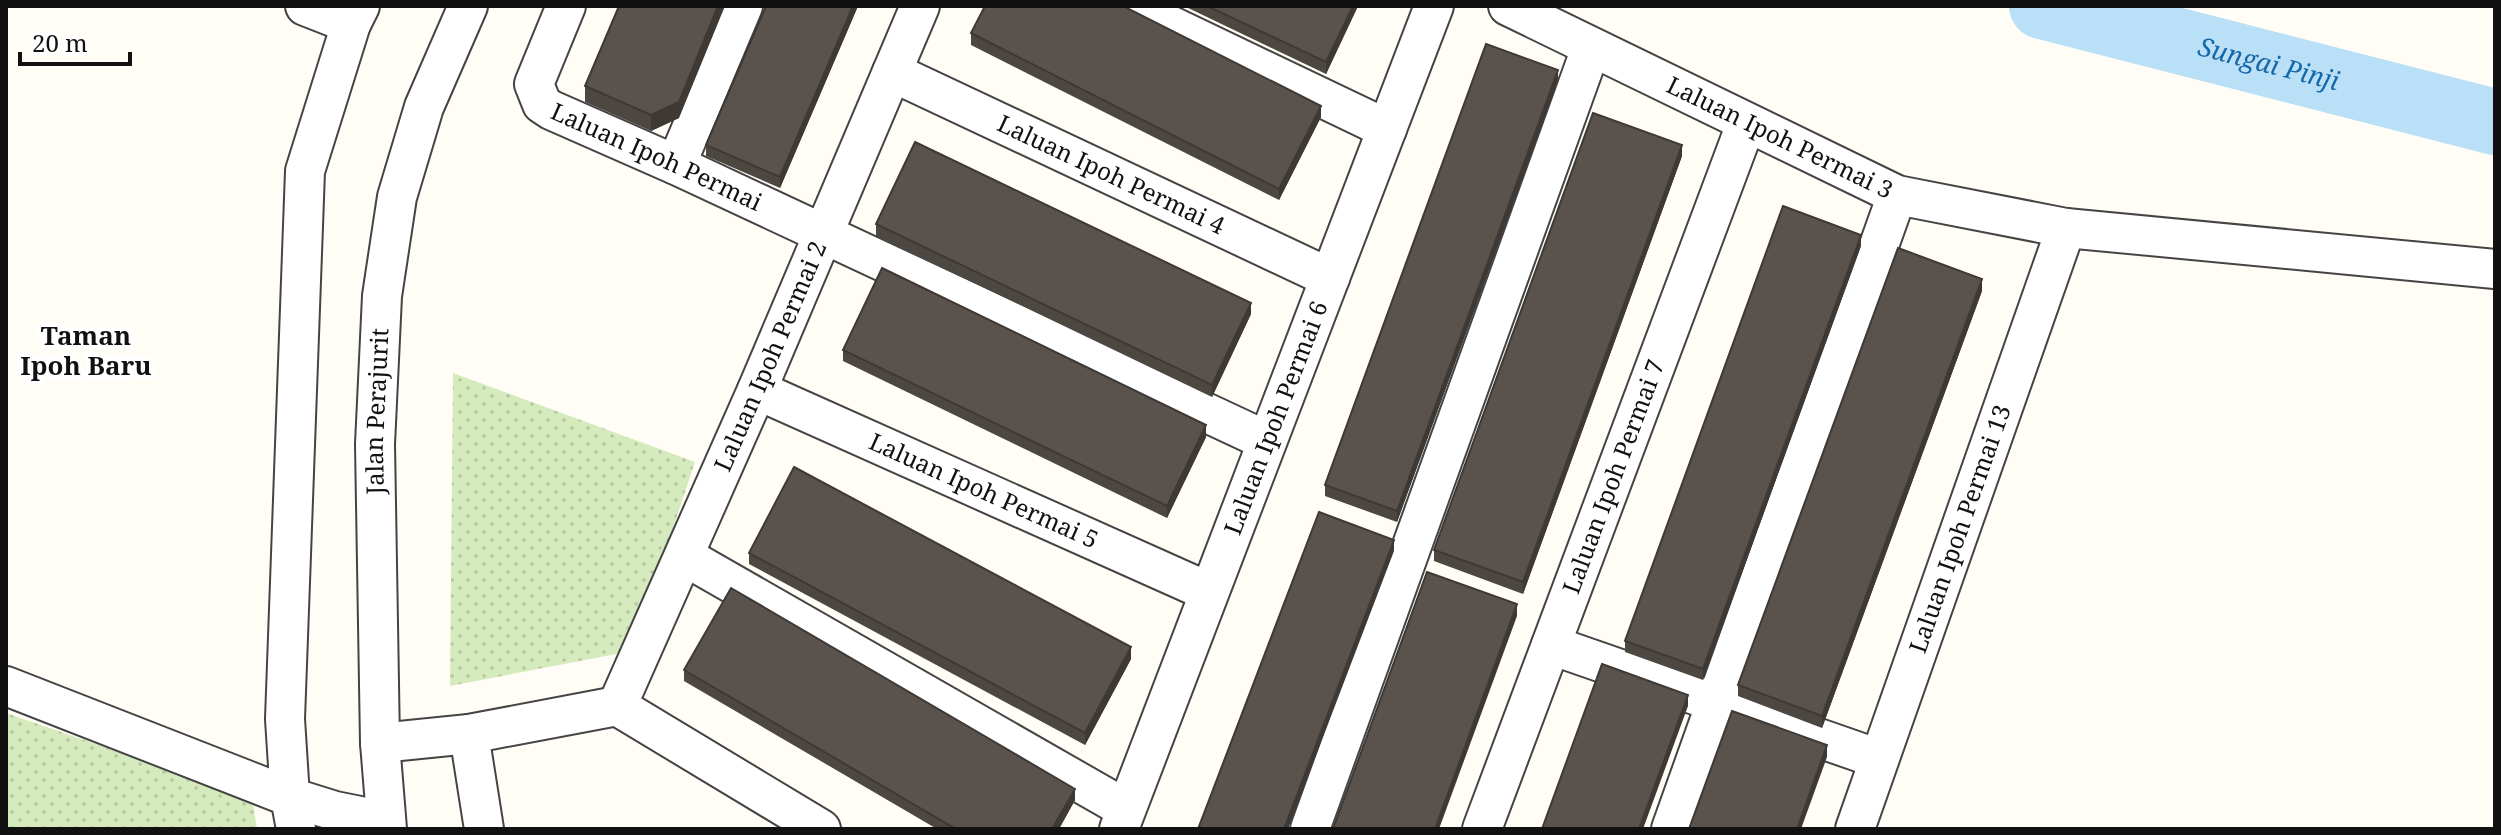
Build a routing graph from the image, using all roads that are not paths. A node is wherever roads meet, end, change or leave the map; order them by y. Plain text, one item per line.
1 (305, 6) edge
2 (468, 6) edge
3 (566, 6) edge
4 (743, 6) edge
5 (920, 6) edge
6 (1130, 6) edge
7 (1434, 6) edge
8 (1508, 6) edge
9 (355, 15) edge
10 (1591, 48) junction
11 (892, 72) junction
12 (1746, 124) junction
13 (1387, 129) junction
14 (676, 165) junction
15 (1897, 195) junction
16 (2066, 228) junction
17 (823, 233) junction
18 (2495, 269) edge
19 (1330, 278) junction
20 (757, 390) junction
21 (1267, 441) junction
22 (684, 556) junction
23 (1209, 592) junction
24 (1551, 645) junction
25 (6, 686) edge
26 (1715, 702) junction
27 (617, 706) junction
28 (469, 734) junction
29 (380, 743) junction
30 (1879, 759) junction
31 (293, 813) edge
32 (1122, 819) edge
33 (386, 825) edge
34 (484, 829) edge
35 (821, 829) edge
36 (1310, 829) edge
37 (1482, 829) edge
38 (1671, 829) edge
39 (1855, 829) edge

1 - 9 street
2 - 29 street, Jalan Perajurit
3 - 14 street, Laluan Ipoh Permai
4 - 14 street
5 - 11 street, Laluan Ipoh Permai 2
6 - 13 street
7 - 13 street, Laluan Ipoh Permai 6
8 - 10 street, Laluan Ipoh Permai 3
9 - 31 street
10 - 12 street, Laluan Ipoh Permai 3
10 - 36 street
11 - 17 street, Laluan Ipoh Permai 2
11 - 19 street, Laluan Ipoh Permai 4
12 - 15 street, Laluan Ipoh Permai 3
12 - 24 street, Laluan Ipoh Permai 7
13 - 19 street, Laluan Ipoh Permai 6
14 - 17 street, Laluan Ipoh Permai
15 - 16 street, Laluan Ipoh Permai 3
15 - 26 street
16 - 18 street, Laluan Ipoh Permai 3
16 - 30 street, Laluan Ipoh Permai 13
17 - 20 street, Laluan Ipoh Permai 2
17 - 21 street, Laluan Ipoh Permai
19 - 21 street, Laluan Ipoh Permai 6
20 - 22 street, Laluan Ipoh Permai 2
20 - 23 street, Laluan Ipoh Permai 5
21 - 23 street, Laluan Ipoh Permai 6
22 - 27 street, Laluan Ipoh Permai 2
22 - 32 street
23 - 32 street, Laluan Ipoh Permai 6
24 - 26 street
24 - 37 street, Laluan Ipoh Permai 7
25 - 31 street
26 - 30 street
26 - 38 street
27 - 28 street
27 - 35 street
28 - 29 street
28 - 34 street
29 - 33 street, Jalan Perajurit
30 - 39 street, Laluan Ipoh Permai 13
31 - 33 street

